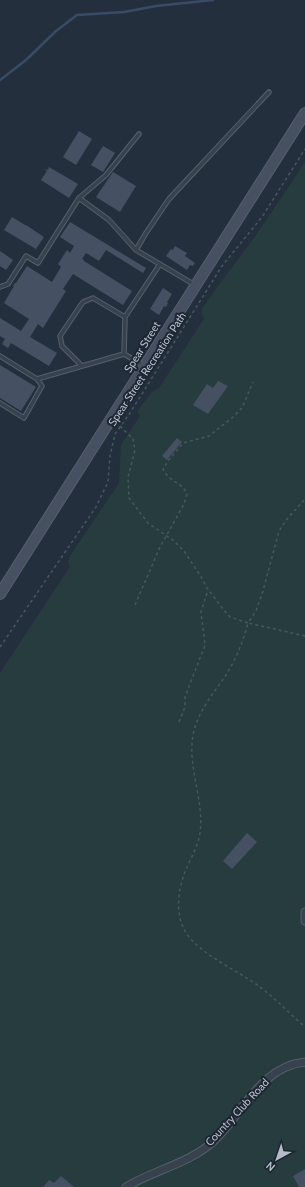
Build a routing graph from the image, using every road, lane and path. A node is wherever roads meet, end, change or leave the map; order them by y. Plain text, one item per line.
1 (269, 92) dead end
2 (305, 113) edge
3 (139, 134) dead end
4 (305, 149) edge
5 (79, 198) junction
6 (136, 250) junction
7 (160, 264) junction
8 (196, 285) junction
9 (0, 287) edge
10 (125, 317) junction
11 (124, 354) junction
12 (0, 356) edge
13 (144, 365) junction
14 (82, 366) junction
15 (37, 379) junction
16 (253, 382) dead end
17 (0, 403) edge
18 (110, 419) junction
19 (120, 426) junction
20 (305, 498) edge
21 (166, 534) junction
22 (208, 590) junction
23 (0, 594) edge
24 (135, 604) dead end
25 (248, 623) junction
26 (305, 636) edge
27 (0, 646) edge
28 (179, 722) dead end
29 (305, 912) edge
30 (305, 921) edge
31 (305, 1027) edge
32 (305, 1062) edge
33 (126, 1187) edge

1 - 6 lane
2 - 8 main road, Spear Street
3 - 5 lane
4 - 19 path, Spear Street Recreation Path
5 - 6 lane
5 - 9 lane
6 - 7 lane
7 - 8 lane
7 - 10 lane
8 - 13 main road, Spear Street
10 - 11 lane
10 - 14 lane
11 - 13 lane
11 - 14 lane
12 - 15 lane
13 - 18 main road, Spear Street
14 - 15 lane
15 - 17 lane
16 - 21 path
18 - 19 path
18 - 23 main road, Spear Street
19 - 21 path
19 - 27 path, Spear Street Recreation Path
20 - 25 path
21 - 22 path
21 - 24 path
22 - 25 path
22 - 28 path
25 - 26 path
25 - 31 path
29 - 30 street
32 - 33 street, Country Club Road

